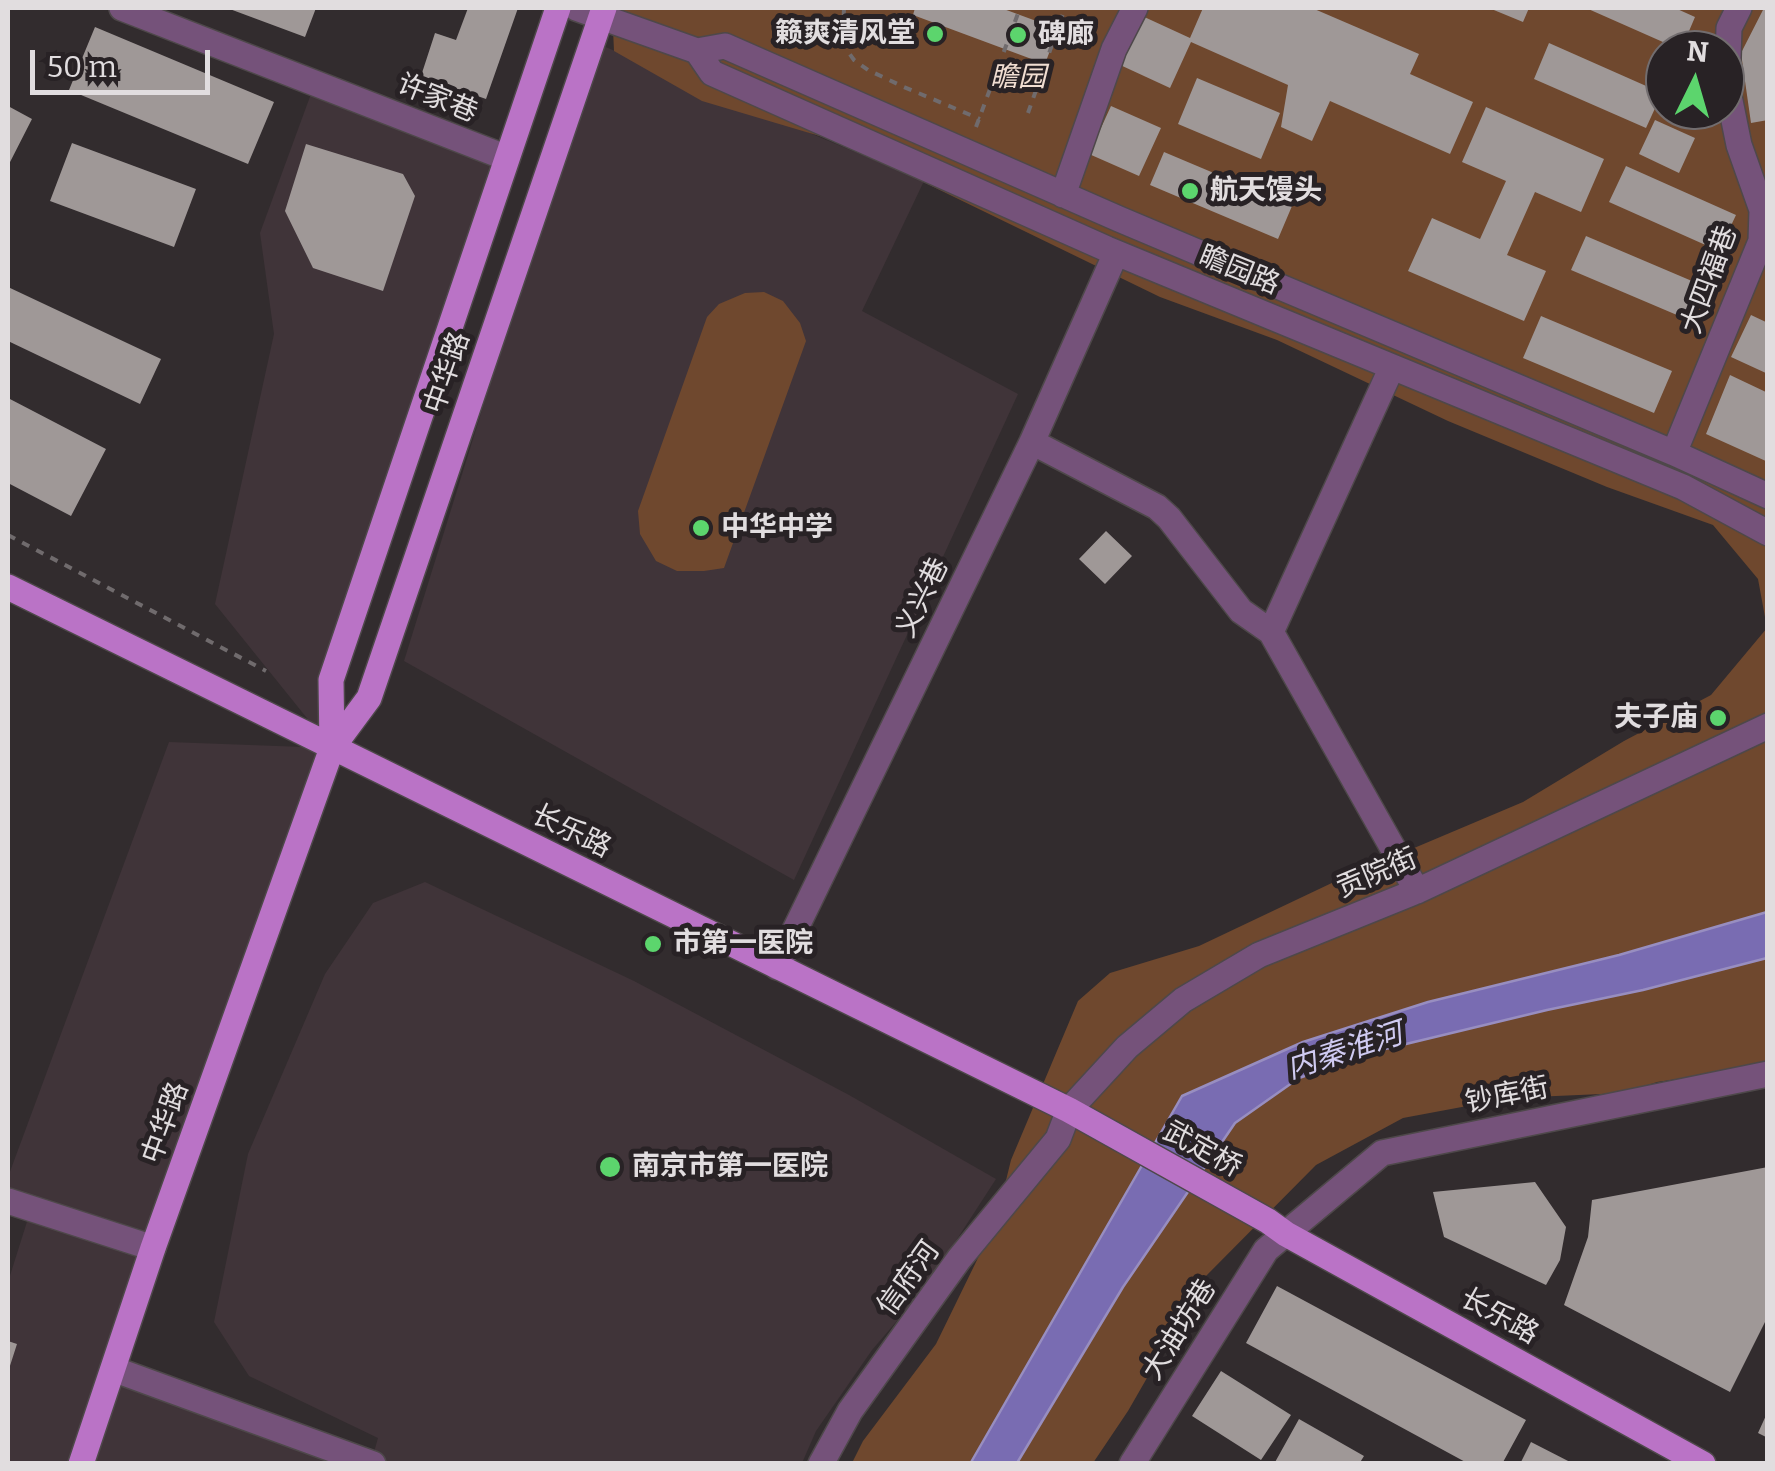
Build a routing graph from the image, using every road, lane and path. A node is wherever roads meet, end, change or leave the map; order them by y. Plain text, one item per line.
1 (122, 8) edge
2 (558, 8) edge
3 (576, 8) edge
4 (604, 8) edge
5 (844, 8) edge
6 (1020, 8) edge
7 (1065, 8) edge
8 (1135, 8) edge
9 (1740, 8) edge
10 (697, 51) junction
11 (1028, 114) dead end
12 (507, 158) junction
13 (1063, 195) junction
14 (1119, 219) junction
15 (1160, 237) junction
16 (1111, 251) junction
17 (1147, 266) junction
18 (1392, 367) junction
19 (1032, 442) junction
20 (1674, 453) junction
21 (1768, 496) edge
22 (1768, 534) edge
23 (8, 535) edge
24 (8, 586) edge
25 (1272, 632) junction
26 (266, 672) dead end
27 (1768, 726) edge
28 (332, 748) junction
29 (1418, 891) junction
30 (777, 966) junction
31 (1768, 1074) edge
32 (1069, 1110) junction
33 (1107, 1131) joint
34 (1058, 1139) joint
35 (8, 1201) edge
36 (1277, 1228) junction
37 (153, 1248) junction
38 (113, 1369) junction
39 (335, 1456) edge
40 (81, 1464) edge
41 (373, 1464) edge
42 (821, 1464) edge
43 (1132, 1464) edge
44 (1703, 1464) edge

1 - 12 street, 许家巷
2 - 12 main road, 中华路
3 - 10 street, 瞻园路
4 - 28 main road, 中华路
5 - 6 path
7 - 11 path
8 - 13 street
9 - 20 street, 大四福巷
10 - 13 street, 瞻园路
10 - 16 street, 瞻园路
12 - 28 main road, 中华路
13 - 14 street, 瞻园路
14 - 15 street, 瞻园路
14 - 16 street, 义兴巷
15 - 17 street
15 - 20 street, 瞻园路
16 - 17 street, 瞻园路
16 - 19 street, 义兴巷
17 - 18 street, 瞻园路
18 - 22 street, 瞻园路
18 - 25 street
19 - 25 street
19 - 30 street, 义兴巷
20 - 21 street, 瞻园路
23 - 26 path
24 - 28 main road, 长乐路
25 - 29 street
27 - 29 street, 贡院街
28 - 30 main road, 长乐路
28 - 37 main road, 中华路
29 - 32 street, 贡院街
30 - 32 main road, 长乐路
31 - 36 street, 钞库街
32 - 33 main road, 长乐路
32 - 34 street, 贡院街
33 - 36 main road, 武定桥
34 - 42 street, 信府河
35 - 37 street
36 - 43 street, 大油坊巷
36 - 44 main road, 长乐路
37 - 38 main road, 中华路
38 - 39 street
38 - 40 main road, 中华路
39 - 41 street

